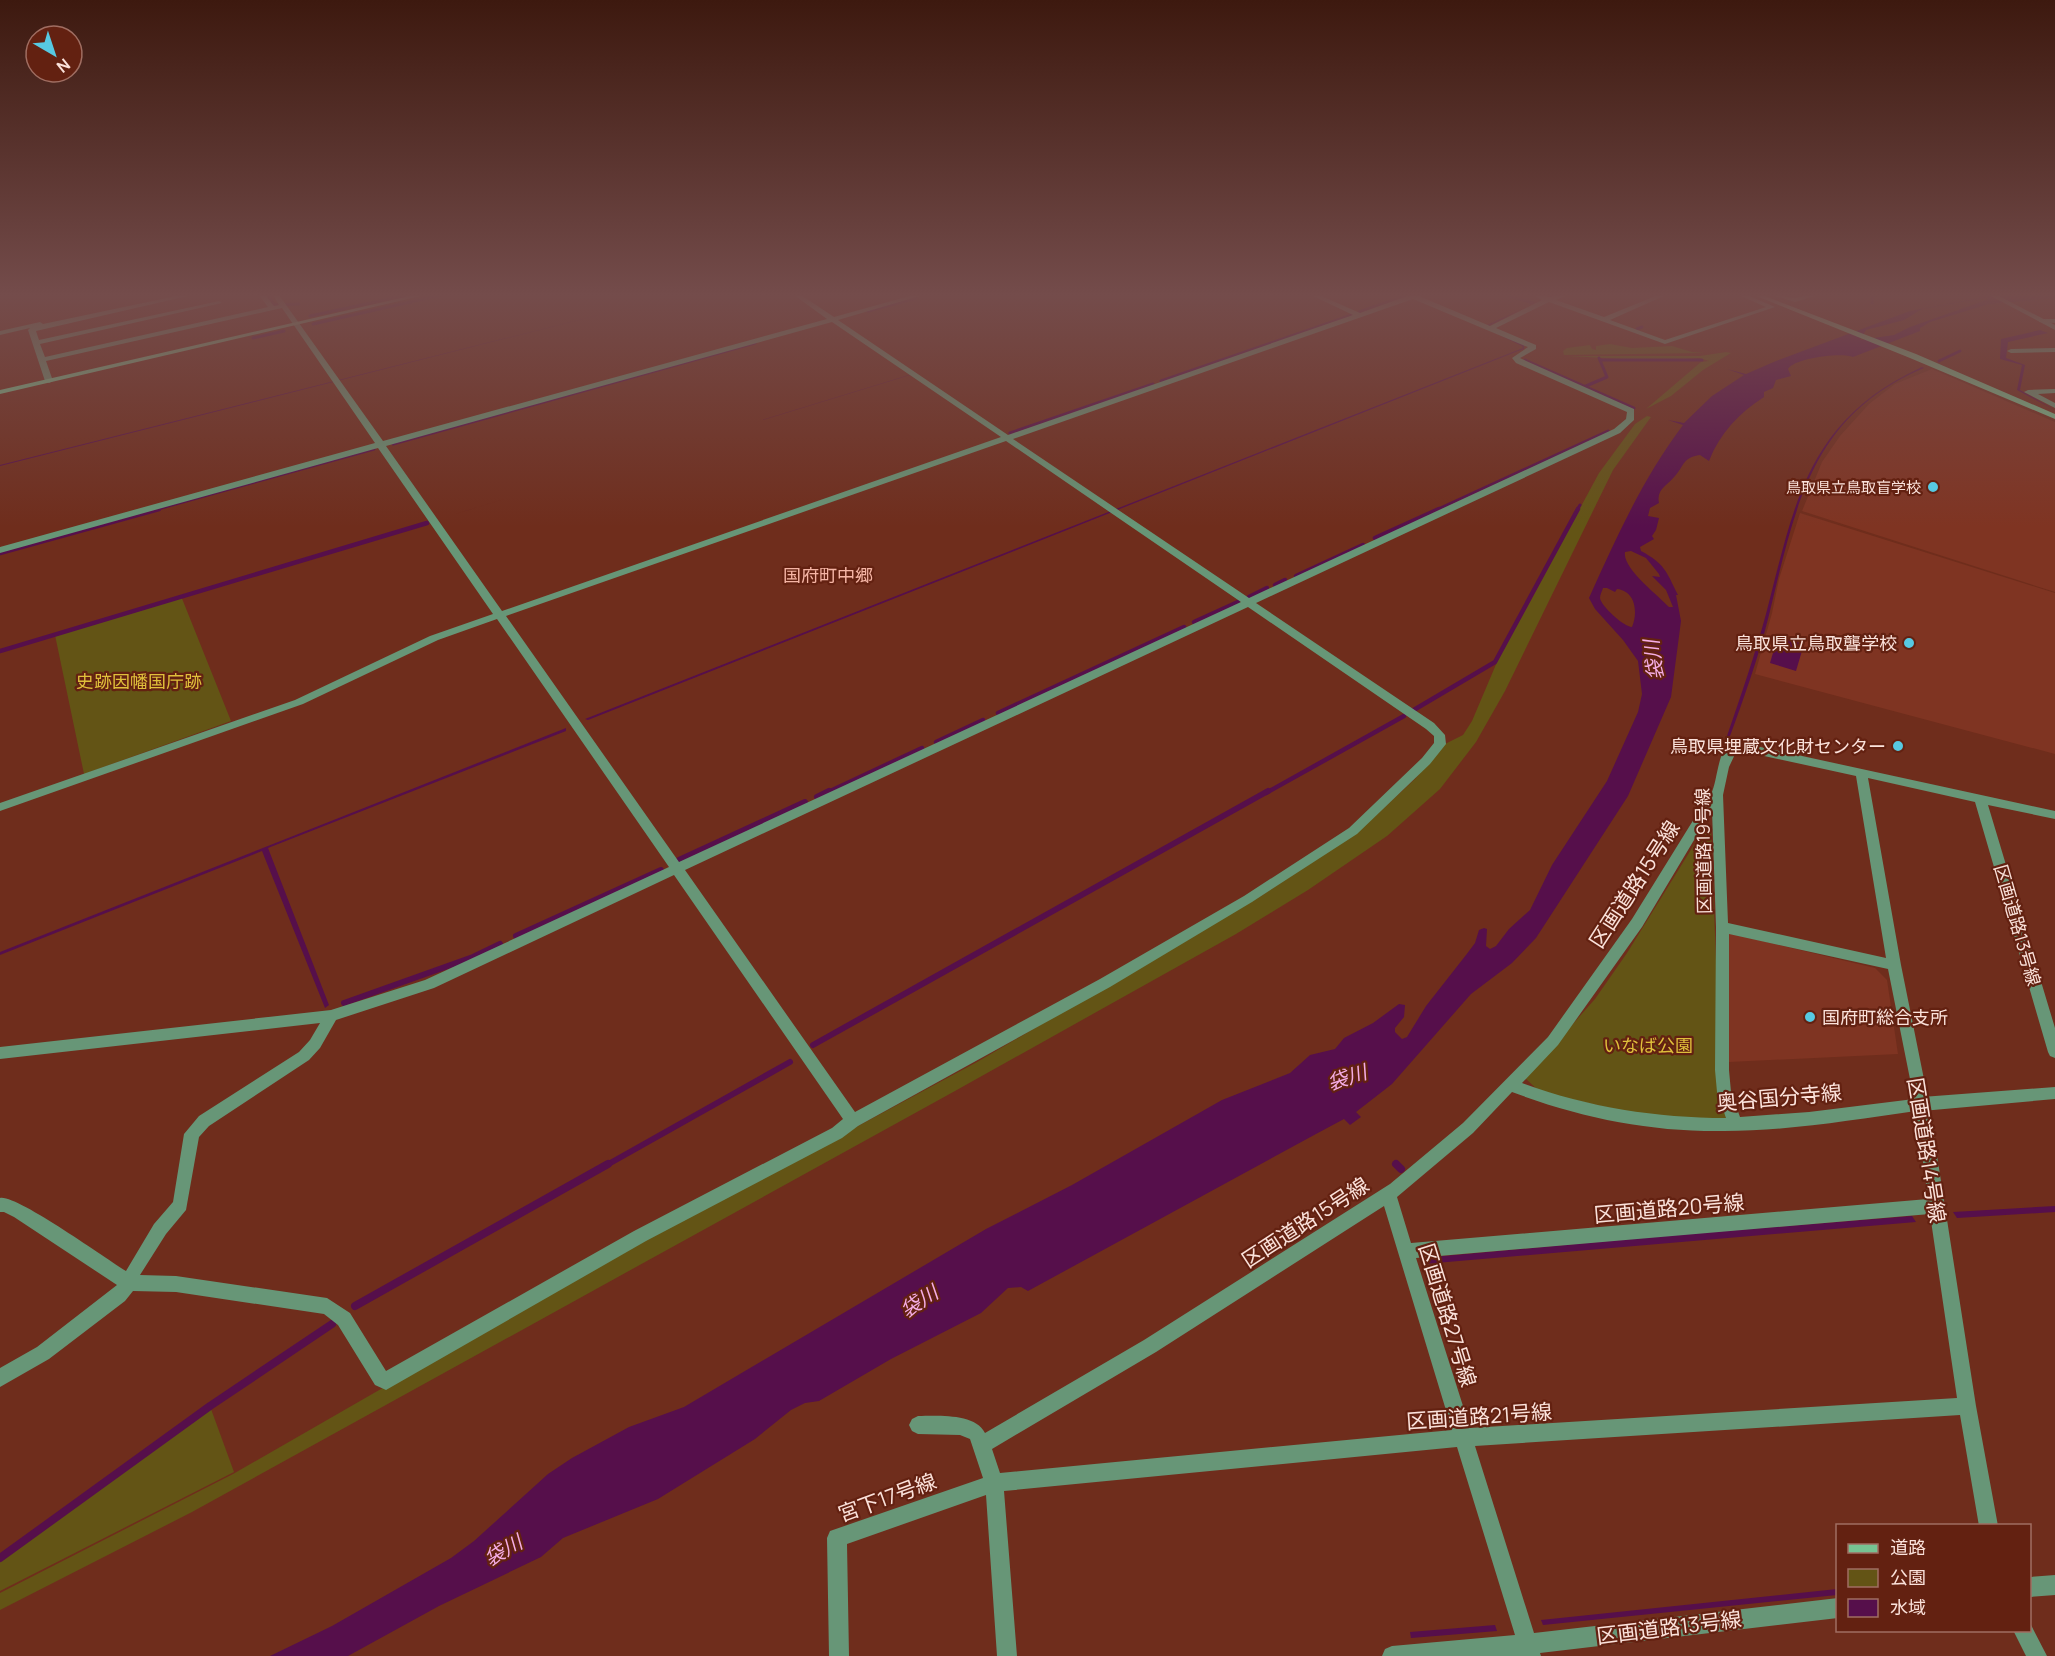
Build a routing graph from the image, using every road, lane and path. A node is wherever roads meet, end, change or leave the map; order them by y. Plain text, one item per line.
1 (46, 372) edge
2 (86, 372) edge
3 (330, 372) edge
4 (641, 372) edge
5 (911, 372) edge
6 (1194, 372) edge
7 (1544, 372) edge
8 (1951, 372) edge
9 (48, 381) junction
10 (2055, 391) edge
11 (0, 392) edge
12 (2055, 406) edge
13 (2055, 417) edge
14 (1007, 437) junction
15 (381, 445) junction
16 (0, 550) edge
17 (1248, 602) junction
18 (499, 614) junction
19 (1862, 775) junction
20 (1717, 795) junction
21 (1980, 798) junction
22 (0, 807) edge
23 (2055, 815) edge
24 (676, 869) junction
25 (1722, 927) junction
26 (1894, 965) junction
27 (331, 1016) junction
28 (2055, 1052) edge
29 (0, 1053) edge
30 (1510, 1085) junction
31 (2055, 1093) edge
32 (1922, 1104) junction
33 (853, 1121) junction
34 (1735, 1123) junction
35 (1388, 1194) junction
36 (0, 1205) edge
37 (1936, 1206) junction
38 (1406, 1251) junction
39 (129, 1283) junction
40 (0, 1378) edge
41 (1967, 1406) junction
42 (918, 1425) dead end
43 (1462, 1438) junction
44 (982, 1445) junction
45 (994, 1483) junction
46 (1989, 1524) edge
47 (2055, 1585) edge
48 (2031, 1587) edge
49 (1836, 1608) edge
50 (2024, 1632) edge
51 (1529, 1650) edge
52 (839, 1656) edge
53 (1007, 1656) edge
54 (1400, 1656) edge
55 (2037, 1656) edge

1 - 9 street
2 - 9 main road
3 - 15 street
4 - 15 street
5 - 14 street
6 - 14 street
7 - 17 street
8 - 13 main road
9 - 11 main road
10 - 12 street
14 - 17 street
14 - 18 street
15 - 16 street
15 - 18 street
17 - 24 street
17 - 33 street
18 - 22 street
18 - 24 street
19 - 20 street, 区画道路19号線
19 - 21 street
19 - 26 street, 区画道路14号線
20 - 25 street, 区画道路19号線
20 - 30 street, 区画道路15号線
21 - 23 street
21 - 28 street, 区画道路13号線
24 - 27 street
24 - 33 street
25 - 26 street, 区画道路19号線
25 - 34 street
26 - 32 street, 区画道路14号線
27 - 29 street
27 - 39 street
30 - 34 street, 奥谷国分寺線
30 - 35 street, 区画道路15号線
31 - 32 street, 奥谷国分寺線
32 - 34 street, 奥谷国分寺線
32 - 37 street, 区画道路14号線
33 - 39 street
35 - 38 street, 区画道路27号線
35 - 44 street, 区画道路15号線
36 - 39 street
37 - 38 street, 区画道路20号線
37 - 41 street, 区画道路14号線
38 - 43 street, 区画道路27号線
39 - 40 street
41 - 43 street, 区画道路21号線
41 - 46 street, 区画道路14号線
42 - 44 street
43 - 45 street, 区画道路21号線
43 - 51 street, 区画道路27号線
44 - 45 street
45 - 52 street, 宮下17号線
45 - 53 street
47 - 48 street
49 - 51 street, 区画道路13号線
50 - 55 street
51 - 54 street, 区画道路13号線

